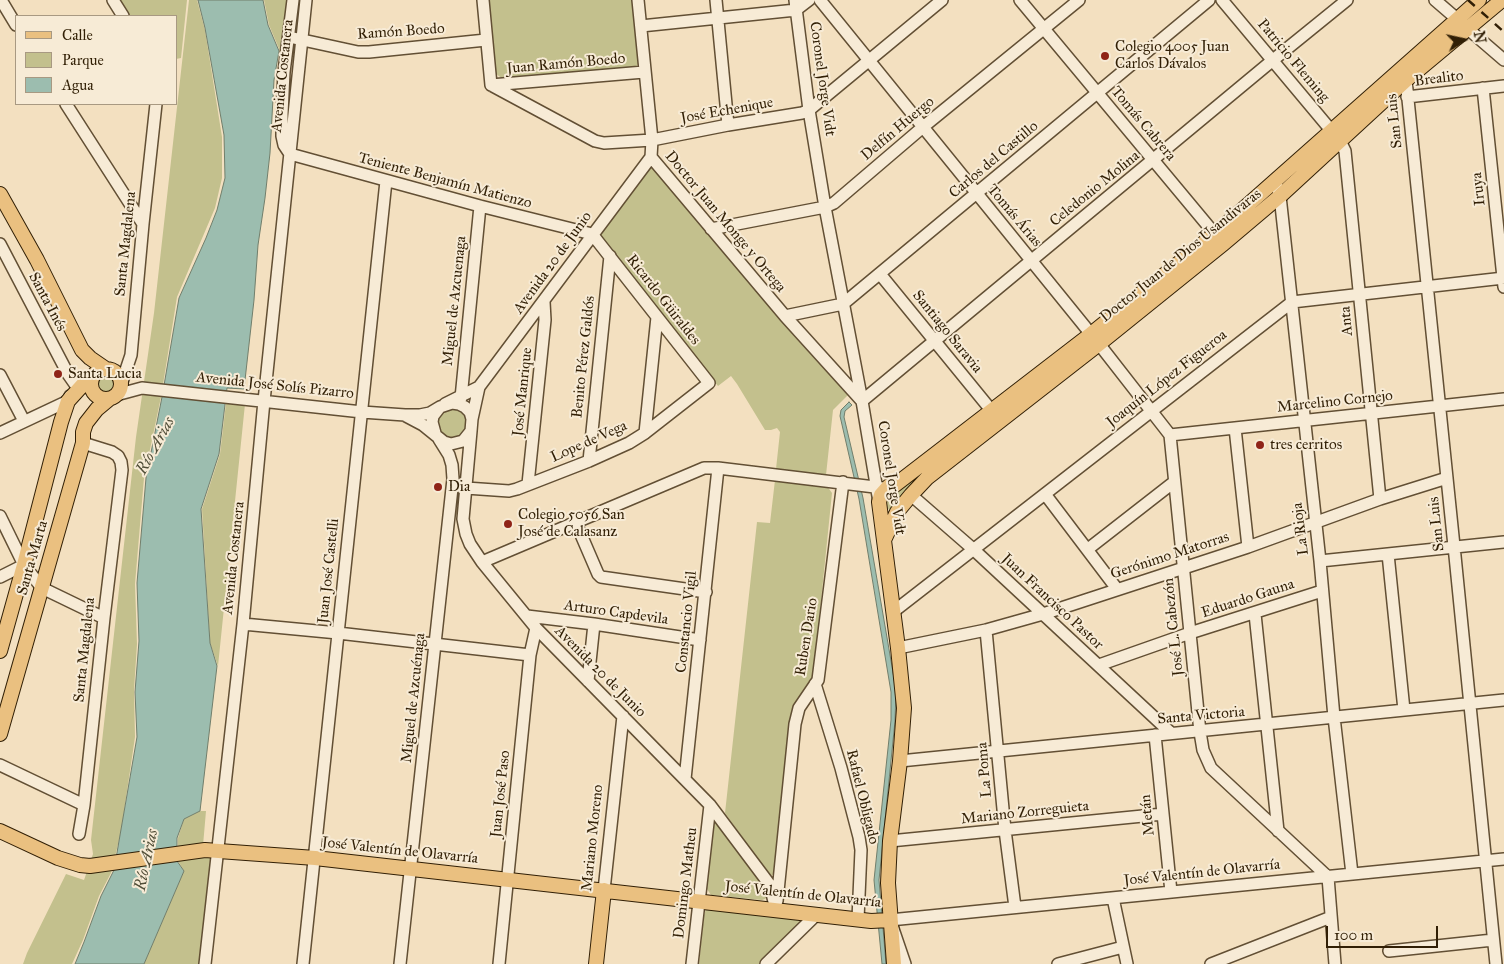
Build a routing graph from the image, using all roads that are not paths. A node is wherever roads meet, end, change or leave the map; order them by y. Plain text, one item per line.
1 (0, 0) edge
2 (113, 0) edge
3 (294, 0) edge
4 (306, 0) edge
5 (484, 0) edge
6 (638, 0) edge
7 (716, 0) edge
8 (809, 0) edge
9 (820, 0) edge
10 (942, 0) edge
11 (1020, 0) edge
12 (1079, 0) edge
13 (1209, 0) edge
14 (1222, 0) edge
15 (1347, 0) edge
16 (1435, 0) edge
17 (1479, 0) edge
18 (1502, 0) edge
19 (795, 5) edge
20 (122, 15) edge
21 (717, 18) junction
22 (1457, 19) junction
23 (15, 23) edge
24 (641, 26) junction
25 (1044, 28) junction
26 (1468, 29) junction
27 (289, 37) junction
28 (486, 40) junction
29 (302, 41) junction
30 (1273, 60) junction
31 (1504, 60) edge
32 (869, 61) junction
33 (644, 72) junction
34 (1402, 76) junction
35 (491, 85) junction
36 (1504, 86) edge
37 (1483, 88) junction
38 (1098, 94) junction
39 (1408, 98) junction
40 (67, 105) edge
41 (156, 105) edge
42 (809, 110) junction
43 (728, 125) junction
44 (923, 127) junction
45 (1336, 136) junction
46 (652, 140) junction
47 (290, 154) junction
48 (651, 157) junction
49 (1154, 160) junction
50 (386, 181) junction
51 (1275, 181) junction
52 (0, 194) edge
53 (976, 194) junction
54 (1280, 196) junction
55 (480, 206) junction
56 (825, 207) junction
57 (143, 224) junction
58 (711, 228) junction
59 (592, 234) junction
60 (1219, 239) junction
61 (1, 248) edge
62 (610, 256) junction
63 (1031, 260) junction
64 (880, 274) junction
65 (1504, 281) edge
66 (1427, 287) junction
67 (1360, 294) junction
68 (544, 302) junction
69 (1292, 302) junction
70 (843, 304) junction
71 (785, 316) junction
72 (657, 317) junction
73 (1095, 339) junction
74 (76, 340) junction
75 (935, 340) junction
76 (0, 374) edge
77 (68, 374) junction
78 (105, 383) junction
79 (709, 383) joint
80 (479, 387) junction
81 (147, 389) junction
82 (460, 398) junction
83 (1504, 399) edge
84 (264, 401) junction
85 (862, 401) junction
86 (68, 402) junction
87 (1439, 405) junction
88 (443, 406) junction
89 (97, 410) junction
90 (991, 410) junction
91 (1151, 411) junction
92 (362, 412) junction
93 (1371, 413) junction
94 (405, 415) junction
95 (472, 418) junction
96 (1305, 420) junction
97 (24, 421) junction
98 (61, 422) junction
99 (1236, 428) junction
100 (471, 431) junction
101 (0, 433) edge
102 (645, 433) junction
103 (1170, 435) junction
104 (437, 436) junction
105 (83, 438) junction
106 (588, 461) junction
107 (718, 468) junction
108 (1447, 478) junction
109 (1174, 482) junction
110 (528, 484) junction
111 (852, 484) junction
112 (887, 486) junction
113 (466, 488) junction
114 (1044, 494) junction
115 (911, 495) junction
116 (1380, 499) junction
117 (879, 503) junction
118 (898, 511) junction
119 (0, 516) edge
120 (1315, 522) junction
121 (576, 523) junction
122 (885, 539) junction
123 (1504, 542) edge
124 (1454, 546) junction
125 (1248, 547) junction
126 (973, 549) junction
127 (1088, 549) junction
128 (1388, 554) junction
129 (1320, 561) junction
130 (482, 562) junction
131 (24, 565) junction
132 (1183, 568) junction
133 (0, 577) edge
134 (42, 588) junction
135 (1117, 589) junction
136 (1322, 591) junction
137 (706, 592) junction
138 (893, 612) junction
139 (1043, 614) junction
140 (1255, 614) junction
141 (527, 616) junction
142 (104, 618) junction
143 (243, 624) junction
144 (594, 624) junction
145 (536, 628) junction
146 (986, 630) junction
147 (338, 633) junction
148 (1190, 633) junction
149 (700, 640) junction
150 (435, 644) junction
151 (898, 648) junction
152 (0, 651) edge
153 (530, 655) junction
154 (1098, 665) junction
155 (588, 681) junction
156 (815, 684) junction
157 (1504, 700) edge
158 (1470, 704) junction
159 (1404, 710) junction
160 (623, 716) junction
161 (1334, 717) junction
162 (1266, 725) junction
163 (1200, 732) junction
164 (1171, 733) junction
165 (0, 734) edge
166 (1155, 735) junction
167 (999, 751) junction
168 (900, 760) junction
169 (0, 765) edge
170 (685, 779) junction
171 (84, 805) junction
172 (710, 805) junction
173 (1163, 814) junction
174 (1005, 830) junction
175 (0, 831) edge
176 (1278, 831) junction
177 (79, 834) dead end
178 (890, 841) junction
179 (218, 850) junction
180 (315, 858) junction
181 (1504, 859) edge
182 (1486, 861) junction
183 (411, 868) junction
184 (1352, 874) junction
185 (1328, 877) junction
186 (507, 879) junction
187 (604, 890) junction
188 (1171, 892) junction
189 (1113, 898) junction
190 (699, 901) junction
191 (1015, 907) junction
192 (776, 910) junction
193 (817, 914) junction
194 (1331, 917) junction
195 (858, 919) junction
196 (887, 920) junction
197 (1493, 940) junction
198 (1123, 948) junction
199 (1389, 950) dead end
200 (205, 964) edge
201 (303, 964) edge
202 (400, 964) edge
203 (499, 964) edge
204 (596, 964) edge
205 (692, 964) edge
206 (766, 964) edge
207 (894, 964) edge
208 (905, 964) edge
209 (1058, 964) edge
210 (1127, 964) edge
211 (1210, 964) edge
212 (1335, 964) edge
213 (1496, 964) edge

1 - 23 street
2 - 20 street
3 - 27 street, Avenida Costanera
4 - 29 street, Avenida Costanera
5 - 28 street
6 - 24 street, Doctor Juan Monge y Ortega
7 - 21 street
8 - 19 street
9 - 32 street, Tomás Árias
10 - 32 street, José Echenique
11 - 25 street, Tomás Cabrera
12 - 25 street, Delfín Huergo
13 - 38 street, Carlos del Castillo
14 - 30 street, Patricio Fleming
15 - 30 street, Celedonio Molina
16 - 22 street
17 - 22 main road, Doctor Juan de Dios Usandivaras
18 - 26 main road, Doctor Juan de Dios Usandivaras
19 - 21 street
19 - 42 street, Coronel Jorge Vidt
21 - 24 street
21 - 43 street
22 - 34 main road, Doctor Juan de Dios Usandivaras
24 - 33 street, Doctor Juan Monge y Ortega
25 - 38 street, Tomás Cabrera
25 - 44 street, Delfín Huergo
26 - 31 street
26 - 34 main road, Doctor Juan de Dios Usandivaras
27 - 29 street, Ramón Boedo
27 - 47 street, Avenida Costanera
28 - 29 street, Ramón Boedo
28 - 35 street
29 - 47 street, Avenida Costanera
30 - 45 street, Patricio Fleming
30 - 49 street, Celedonio Molina
32 - 42 street, José Echenique
32 - 44 street, Tomás Árias
33 - 35 street, Juan Ramón Boedo
33 - 46 street, Doctor Juan Monge y Ortega
34 - 39 street, San Luis
34 - 45 main road, Doctor Juan de Dios Usandivaras
35 - 46 street, José Echenique
36 - 37 street, Brealito
37 - 39 street, Brealito
37 - 65 street, Iruya
38 - 49 street, Tomás Cabrera
38 - 53 street, Carlos del Castillo
39 - 66 street, San Luis
40 - 57 street
41 - 57 street, Santa Magdalena
42 - 43 street, José Echenique
42 - 56 street, Coronel Jorge Vidt
43 - 46 street, José Echenique
44 - 53 street, Tomás Árias
44 - 56 street, Delfín Huergo
45 - 51 main road, Doctor Juan de Dios Usandivaras
45 - 54 main road, Doctor Juan de Dios Usandivaras
45 - 67 street, Anta
46 - 48 street, Doctor Juan Monge y Ortega
47 - 50 street, Teniente Benjamín Matienzo
47 - 84 street, Avenida Costanera
48 - 58 street, Doctor Juan Monge y Ortega
48 - 59 street, Avenida 20 de Junio
49 - 60 street, Tomás Cabrera
49 - 63 street, Celedonio Molina
50 - 55 street, Teniente Benjamín Matienzo
50 - 92 street, Juan José Castelli
51 - 54 street, La Rioja
51 - 60 main road, Doctor Juan de Dios Usandivaras
52 - 74 main road, Avenida José Solís Pizarro
53 - 63 street, Tomás Árias
53 - 64 street, Carlos del Castillo
54 - 60 main road, Doctor Juan de Dios Usandivaras
54 - 69 street, La Rioja
55 - 59 street, Teniente Benjamín Matienzo
55 - 82 street, Miguel de Azcuenaga
56 - 58 street, Delfín Huergo
56 - 70 street, Coronel Jorge Vidt
57 - 78 street, Santa Magdalena
58 - 71 street, Doctor Juan Monge y Ortega
59 - 62 street, Ricardo Güiraldes
59 - 68 street, Avenida 20 de Junio
60 - 73 main road, Doctor Juan de Dios Usandivaras
61 - 77 street, Santa Inés
62 - 72 street, Ricardo Güiraldes
62 - 106 street, Benito Pérez Galdós
63 - 73 street, Tomás Árias
63 - 75 street, Celedonio Molina
64 - 70 street, Carlos del Castillo
64 - 75 street, Santiago Saravia
65 - 66 street
66 - 67 street
66 - 87 street, San Luis
67 - 69 street
67 - 93 street, Anta
68 - 80 street, Avenida 20 de Junio
68 - 110 street, José Manrique
69 - 91 street, Joaquín López Figueroa
69 - 96 street, La Rioja
70 - 71 street, Carlos del Castillo
70 - 85 street, Coronel Jorge Vidt
71 - 85 street, Doctor Juan Monge y Ortega
72 - 79 street, Ricardo Güiraldes
72 - 102 street
73 - 90 main road, Doctor Juan de Dios Usandivaras
73 - 91 street
73 - 115 main road, Doctor Juan de Dios Usandivaras
74 - 78 main road, Avenida José Solís Pizarro
74 - 78 main road, Avenida José Solís Pizarro
75 - 85 street, Celedonio Molina
75 - 90 street, Santiago Saravia
76 - 97 street
77 - 78 street, Santa Inés
77 - 86 street, Santa Inés
78 - 81 street, Avenida José Solís Pizarro
78 - 81 street, Avenida José Solís Pizarro
78 - 86 main road
78 - 89 main road, Santa Marta
79 - 102 street, Lope de Vega
80 - 82 street, Avenida 20 de Junio
80 - 95 street, Avenida 20 de Junio
81 - 84 street, Avenida José Solís Pizarro
82 - 88 street, Avenida 20 de Junio
83 - 87 street, Marcelino Cornejo
84 - 92 street, Avenida José Solís Pizarro
84 - 143 street, Avenida Costanera
85 - 112 street, Coronel Jorge Vidt
86 - 89 main road
86 - 97 street
86 - 98 main road, Santa Marta
87 - 93 street, Marcelino Cornejo
87 - 108 street, San Luis
88 - 94 street, Avenida José Solís Pizarro
88 - 95 street
88 - 104 street
89 - 105 main road, Santa Marta
90 - 112 main road, Doctor Juan de Dios Usandivaras
91 - 103 street
91 - 114 street, Joaquín López Figueroa
92 - 94 street, Avenida José Solís Pizarro
92 - 147 street, Juan José Castelli
93 - 96 street, Marcelino Cornejo
93 - 116 street, Anta
94 - 104 street, Avenida José Solís Pizarro
95 - 100 street
96 - 99 street, Marcelino Cornejo
96 - 120 street, La Rioja
97 - 101 street
98 - 105 main road
98 - 131 main road, Santa Marta
99 - 103 street, Marcelino Cornejo
99 - 125 street
100 - 104 street
100 - 113 street, Avenida 20 de Junio
102 - 106 street, Lope de Vega
103 - 109 street, José L. Cabezón
104 - 150 street, Miguel de Azcuénaga
105 - 134 main road, Santa Marta
105 - 142 street, Santa Magdalena
106 - 110 street, Lope de Vega
107 - 111 street
107 - 121 street
107 - 137 street, Constancio Vigil
108 - 116 street, Gerónimo Matorras
108 - 124 street, San Luis
109 - 127 street
109 - 132 street, José L. Cabezón
110 - 113 street, Lope de Vega
111 - 112 street
111 - 156 street, Ruben Dario
112 - 115 main road
112 - 117 main road, Doctor Juan de Dios Usandivaras
113 - 130 street, Avenida 20 de Junio
114 - 126 street, Joaquín López Figueroa
114 - 127 street
115 - 118 main road, Doctor Juan de Dios Usandivaras
115 - 126 street, Juan Francisco Pastor
116 - 120 street, Gerónimo Matorras
117 - 118 main road
117 - 122 main road, Coronel Jorge Vidt
118 - 122 main road, Doctor Juan de Dios Usandivaras
119 - 131 street
120 - 125 street, Gerónimo Matorras
120 - 129 street, La Rioja
121 - 130 street
121 - 137 street
122 - 138 main road, Coronel Jorge Vidt
123 - 124 street
124 - 128 street
124 - 158 street, San Luis
125 - 132 street, Gerónimo Matorras
126 - 138 street, Joaquín López Figueroa
126 - 139 street, Juan Francisco Pastor
127 - 135 street
128 - 129 street
128 - 159 street
129 - 136 street, La Rioja
130 - 141 street, Avenida 20 de Junio
131 - 133 street
131 - 134 street
131 - 152 main road, Santa Marta
132 - 135 street, Gerónimo Matorras
132 - 148 street, José L. Cabezón
134 - 142 street
134 - 165 main road, Santa Marta
135 - 139 street, Gerónimo Matorras
136 - 140 street, Eduardo Gauna
136 - 161 street, La Rioja
137 - 149 street, Constancio Vigil
138 - 151 main road, Coronel Jorge Vidt
139 - 146 street, Gerónimo Matorras
139 - 154 street, Juan Francisco Pastor
140 - 148 street, Eduardo Gauna
140 - 162 street
141 - 144 street, Arturo Capdevila
141 - 145 street, Avenida 20 de Junio
142 - 171 street, Santa Magdalena
143 - 147 street
143 - 179 street, Avenida Costanera
144 - 149 street, Arturo Capdevila
144 - 155 street
145 - 153 street, Juan José Paso
145 - 155 street, Avenida 20 de Junio
146 - 151 street, Gerónimo Matorras
146 - 167 street, La Poma
147 - 150 street
147 - 180 street, Juan José Castelli
148 - 154 street, Eduardo Gauna
148 - 163 street, José L. Cabezón
149 - 170 street, Constancio Vigil
150 - 153 street
150 - 183 street, Miguel de Azcuénaga
151 - 168 main road, Coronel Jorge Vidt
153 - 186 street, Juan José Paso
154 - 164 street, Juan Francisco Pastor
155 - 160 street, Avenida 20 de Junio
156 - 192 street, Ruben Dario
156 - 195 street, Rafael Obligado
157 - 158 street, Santa Victoria
158 - 159 street, Santa Victoria
158 - 182 street, San Luis
159 - 161 street, Santa Victoria
160 - 170 street, Avenida 20 de Junio
160 - 187 street, Mariano Moreno
161 - 162 street, Santa Victoria
161 - 184 street, La Rioja
162 - 163 street, Santa Victoria
162 - 176 street
163 - 164 street, Santa Victoria
163 - 176 street, José L. Cabezón
164 - 166 street, Santa Victoria
166 - 167 street, Santa Victoria
166 - 173 street, Metán
167 - 168 street, Santa Victoria
167 - 174 street, La Poma
168 - 178 main road, Coronel Jorge Vidt
169 - 171 street
170 - 172 street, Avenida 20 de Junio
171 - 177 street, Santa Magdalena
172 - 190 street, Domingo Matheu
172 - 192 street, Avenida 20 de Junio
173 - 174 street, Mariano Zorreguieta
173 - 188 street, Metán
174 - 178 street, Mariano Zorreguieta
174 - 191 street, La Poma
175 - 179 main road, José Valentín de Olavarría
176 - 185 street
178 - 196 main road, Coronel Jorge Vidt
179 - 180 main road, José Valentín de Olavarría
179 - 200 street, Avenida Costanera
180 - 183 main road, José Valentín de Olavarría
180 - 201 street, Juan José Castelli
181 - 182 street, José Valentín de Olavarría
182 - 184 street, José Valentín de Olavarría
182 - 197 street, San Luis
183 - 186 main road, José Valentín de Olavarría
183 - 202 street, Miguel de Azcuénaga
184 - 185 street, José Valentín de Olavarría
185 - 188 street, José Valentín de Olavarría
185 - 194 street
186 - 187 main road, José Valentín de Olavarría
186 - 203 street, Juan José Paso
187 - 190 main road, José Valentín de Olavarría
187 - 204 main road, Mariano Moreno
188 - 189 street, José Valentín de Olavarría
189 - 191 street, José Valentín de Olavarría
189 - 198 street
190 - 192 main road, José Valentín de Olavarría
190 - 205 street, Domingo Matheu
191 - 196 street, José Valentín de Olavarría
192 - 193 main road, José Valentín de Olavarría
193 - 195 main road, José Valentín de Olavarría
193 - 206 street
194 - 211 street
194 - 212 street
195 - 196 main road, José Valentín de Olavarría
196 - 207 main road, Coronel Jorge Vidt
196 - 208 street
197 - 199 street
197 - 213 street, San Luis
198 - 209 street
198 - 210 street

